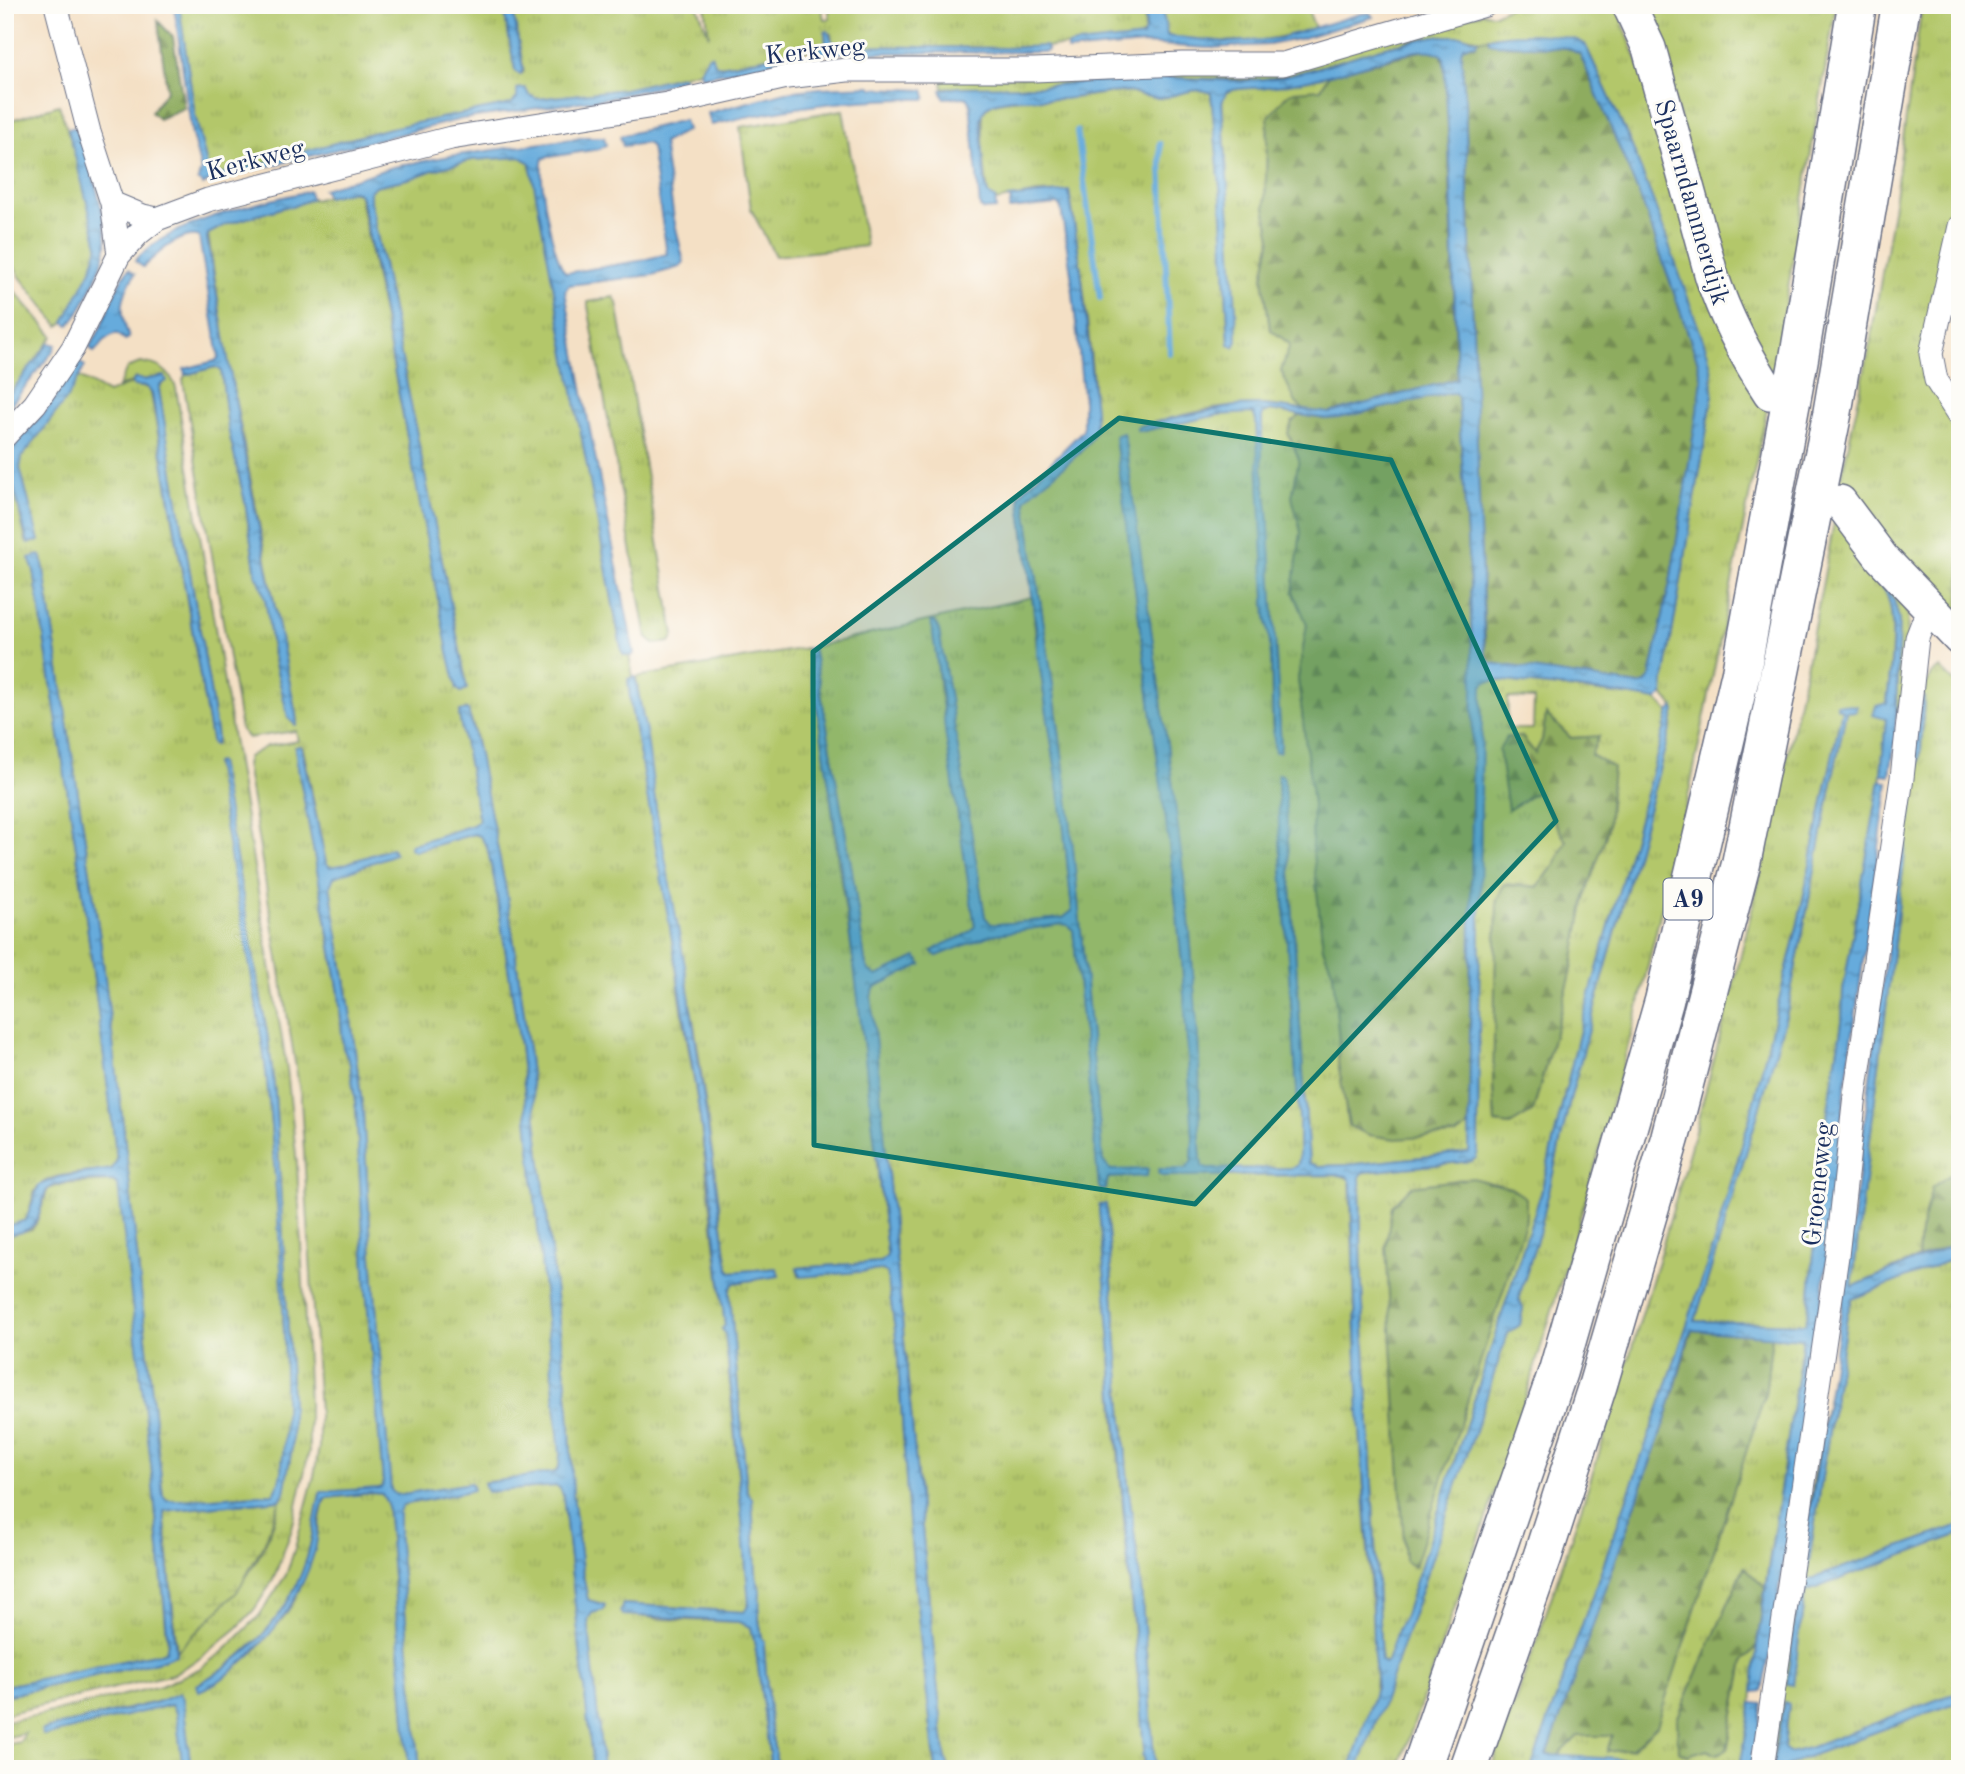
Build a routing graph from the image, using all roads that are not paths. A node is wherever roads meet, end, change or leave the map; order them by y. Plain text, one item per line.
1 (56, 5) edge
2 (1485, 5) edge
3 (1629, 5) edge
4 (1857, 5) edge
5 (1901, 5) edge
6 (112, 203) junction
7 (158, 219) junction
8 (1960, 226) edge
9 (120, 255) junction
10 (1769, 393) dead end
11 (1960, 417) edge
12 (5, 436) edge
13 (1840, 502) dead end
14 (1929, 607) junction
15 (1960, 639) edge
16 (1421, 1769) edge
17 (1468, 1769) edge
18 (1762, 1769) edge

1 - 6 street
2 - 7 street, Kerkweg
3 - 10 street, Spaarndammerdijk
4 - 16 highway, A9
5 - 17 highway, A9
6 - 7 street
6 - 9 street
7 - 9 street, Kerkweg
8 - 11 street
9 - 12 street, Kerkweg
13 - 14 street
14 - 15 street
14 - 18 street, Groeneweg

